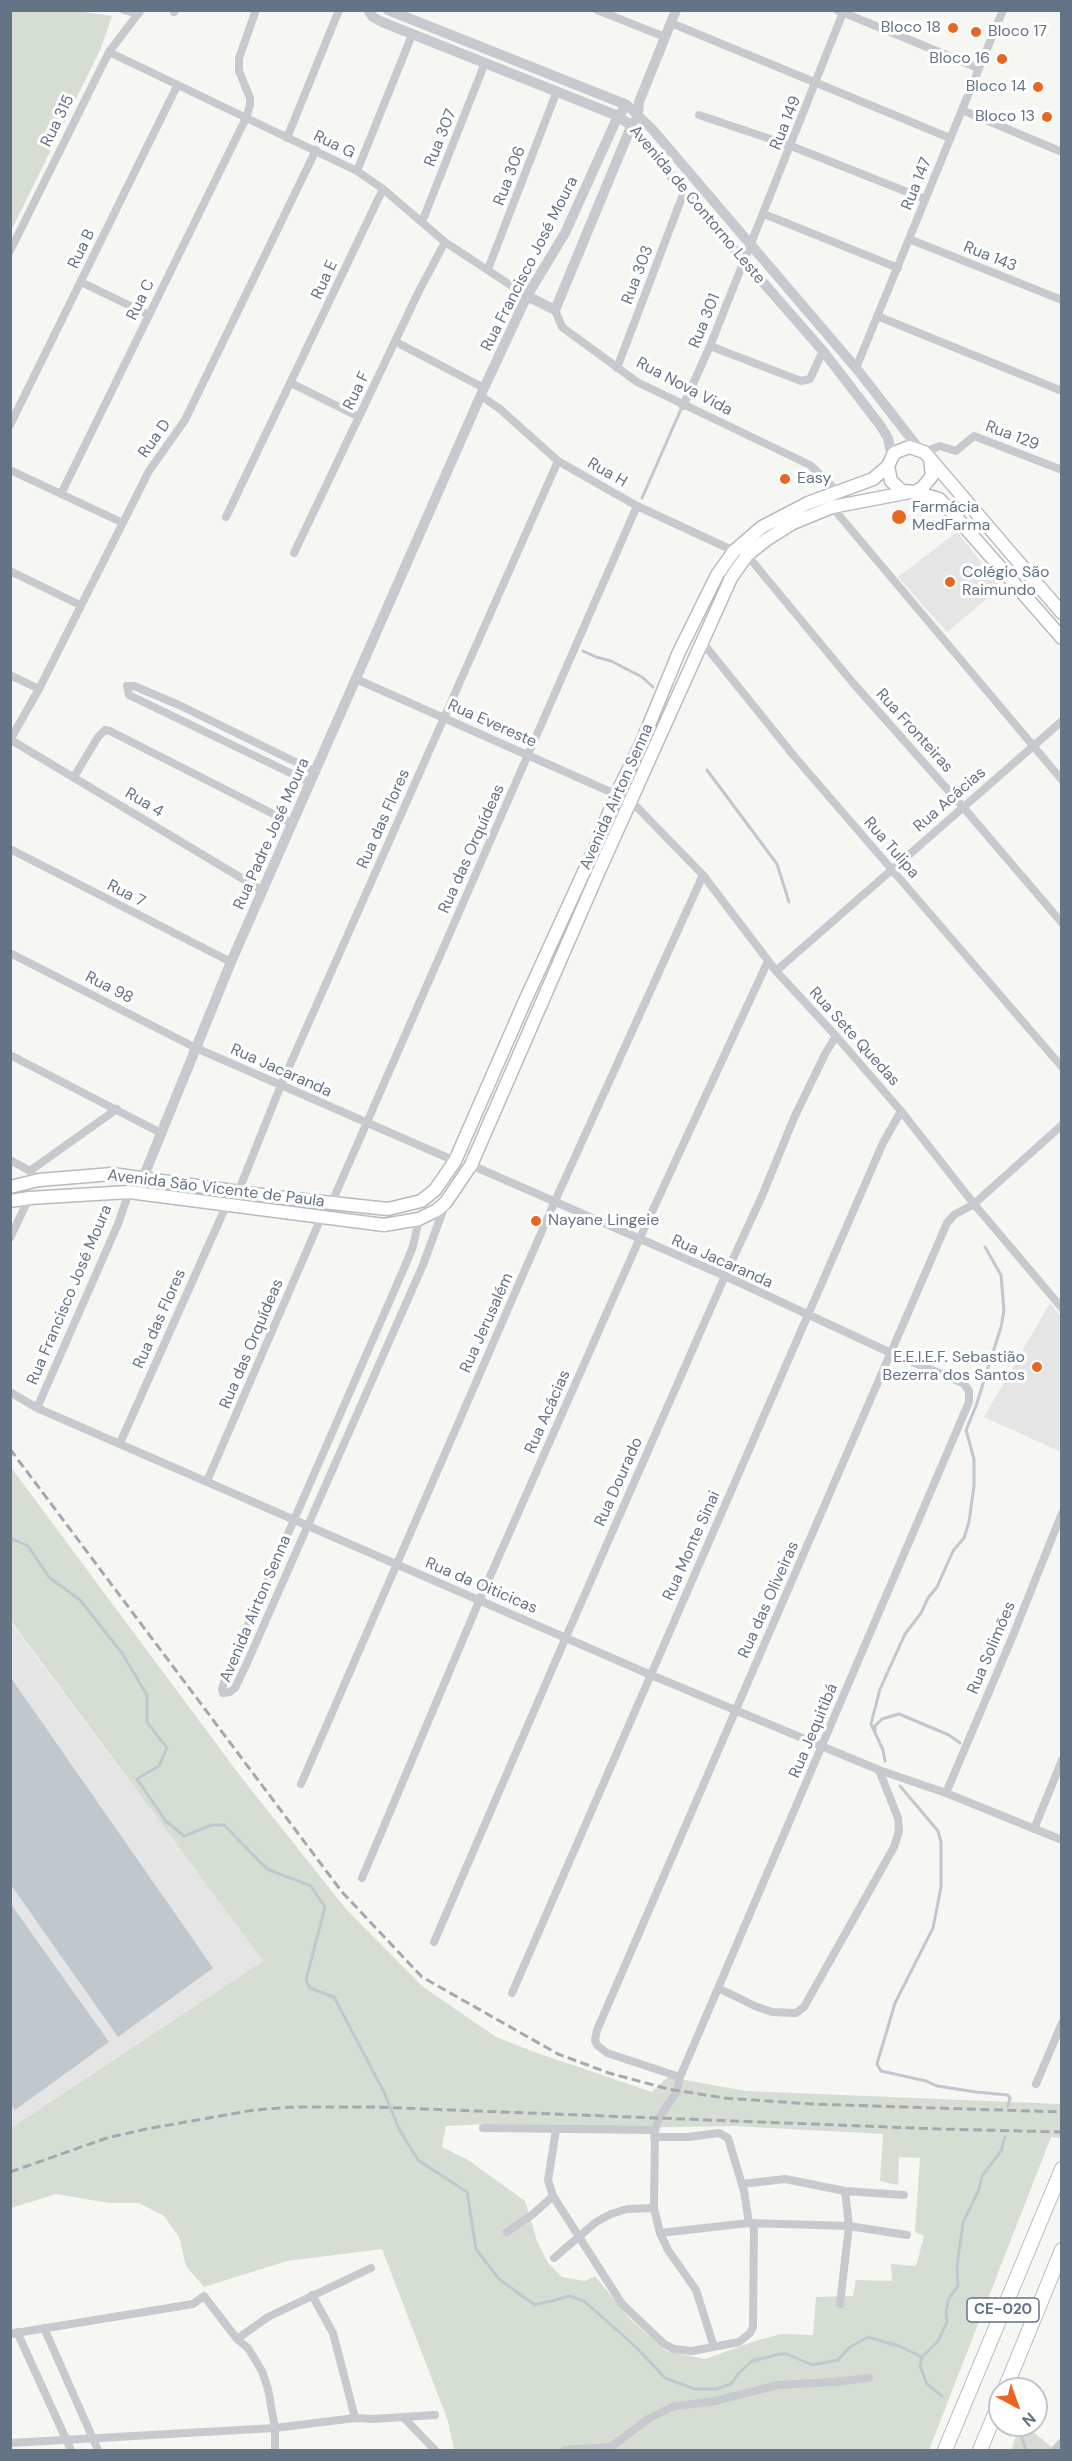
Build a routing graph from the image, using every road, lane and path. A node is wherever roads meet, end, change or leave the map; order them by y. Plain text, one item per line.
1 (124, 10) edge
2 (256, 10) edge
3 (339, 10) edge
4 (368, 10) edge
5 (388, 10) edge
6 (597, 10) edge
7 (676, 10) edge
8 (1003, 10) edge
9 (841, 11) edge
10 (139, 12) edge
11 (671, 23) junction
12 (412, 35) junction
13 (665, 37) junction
14 (109, 52) junction
15 (485, 63) junction
16 (978, 68) junction
17 (816, 84) junction
18 (177, 86) junction
19 (557, 92) junction
20 (639, 102) junction
21 (627, 105) junction
22 (962, 110) junction
23 (638, 115) junction
24 (699, 115) dead end
25 (618, 116) junction
26 (246, 118) junction
27 (630, 125) junction
28 (287, 138) junction
29 (950, 138) junction
30 (791, 146) junction
31 (316, 150) junction
32 (1062, 152) edge
33 (357, 171) junction
34 (383, 189) junction
35 (684, 192) junction
36 (925, 199) junction
37 (764, 214) junction
38 (422, 222) junction
39 (909, 239) junction
40 (445, 242) junction
41 (751, 246) junction
42 (10, 250) edge
43 (744, 261) junction
44 (898, 268) junction
45 (488, 269) junction
46 (81, 282) junction
47 (527, 296) junction
48 (1062, 300) edge
49 (555, 310) junction
50 (149, 315) junction
51 (877, 316) junction
52 (396, 342) junction
53 (710, 346) junction
54 (823, 351) junction
55 (617, 368) junction
56 (856, 368) junction
57 (291, 383) junction
58 (1062, 391) edge
59 (483, 392) junction
60 (683, 406) junction
61 (359, 417) junction
62 (10, 425) edge
63 (925, 453) junction
64 (558, 460) junction
65 (890, 462) junction
66 (10, 470) edge
67 (1062, 470) edge
68 (838, 492) junction
69 (913, 492) junction
70 (61, 494) junction
71 (434, 506) joint
72 (637, 506) junction
73 (832, 507) junction
74 (226, 517) dead end
75 (123, 523) junction
76 (734, 551) junction
77 (294, 553) dead end
78 (747, 555) junction
79 (10, 571) edge
80 (80, 605) junction
81 (1062, 613) edge
82 (1062, 638) edge
83 (703, 643) junction
84 (10, 675) edge
85 (356, 679) junction
86 (39, 689) junction
87 (179, 705) junction
88 (174, 717) junction
89 (444, 717) junction
90 (1062, 721) edge
91 (246, 736) junction
92 (11, 740) edge
93 (1033, 746) junction
94 (239, 748) junction
95 (528, 754) junction
96 (316, 772) junction
97 (74, 777) junction
98 (1062, 780) edge
99 (311, 783) junction
100 (616, 795) junction
101 (631, 801) junction
102 (963, 807) junction
103 (293, 824) junction
104 (604, 844) junction
105 (10, 849) edge
106 (593, 868) junction
107 (891, 868) junction
108 (703, 875) junction
109 (263, 891) junction
110 (1062, 923) edge
111 (10, 953) edge
112 (768, 961) junction
113 (231, 962) junction
114 (776, 971) junction
115 (836, 1036) junction
116 (196, 1048) junction
117 (10, 1055) edge
118 (1062, 1067) edge
119 (281, 1085) junction
120 (117, 1109) junction
121 (901, 1112) junction
122 (367, 1123) junction
123 (1062, 1125) edge
124 (161, 1133) junction
125 (10, 1160) edge
126 (455, 1161) junction
127 (471, 1165) junction
128 (31, 1170) junction
129 (143, 1178) junction
130 (39, 1180) junction
131 (10, 1187) edge
132 (239, 1190) junction
133 (129, 1192) junction
134 (276, 1197) junction
135 (29, 1198) junction
136 (421, 1201) joint
137 (555, 1201) junction
138 (10, 1202) edge
139 (332, 1202) junction
140 (446, 1202) junction
141 (974, 1204) junction
142 (226, 1206) junction
143 (275, 1211) junction
144 (321, 1218) junction
145 (419, 1219) junction
146 (10, 1238) edge
147 (639, 1240) junction
148 (725, 1276) junction
149 (1062, 1308) edge
150 (808, 1315) junction
151 (891, 1353) junction
152 (357, 1378) junction
153 (963, 1383) joint
154 (369, 1384) junction
155 (10, 1392) edge
156 (37, 1408) junction
157 (120, 1443) junction
158 (207, 1481) junction
159 (1062, 1513) edge
160 (295, 1520) junction
161 (308, 1525) junction
162 (396, 1564) junction
163 (480, 1599) junction
164 (566, 1637) junction
165 (651, 1675) junction
166 (735, 1709) junction
167 (823, 1745) junction
168 (1062, 1760) edge
169 (879, 1770) junction
170 (301, 1785) dead end
171 (946, 1793) junction
172 (1034, 1829) junction
173 (1062, 1840) edge
174 (362, 1878) dead end
175 (434, 1942) dead end
176 (718, 1988) junction
177 (512, 1993) dead end
178 (1062, 2023) edge
179 (680, 2077) junction
180 (1036, 2084) dead end
181 (483, 2128) dead end
182 (556, 2130) junction
183 (655, 2134) junction
184 (1062, 2169) edge
185 (742, 2184) junction
186 (845, 2191) junction
187 (904, 2195) dead end
188 (553, 2196) junction
189 (654, 2208) junction
190 (751, 2223) junction
191 (849, 2226) junction
192 (507, 2232) dead end
193 (660, 2233) junction
194 (907, 2235) dead end
195 (578, 2237) junction
196 (1062, 2250) edge
197 (554, 2258) dead end
198 (371, 2268) dead end
199 (312, 2295) junction
200 (840, 2304) dead end
201 (44, 2328) junction
202 (14, 2333) edge
203 (237, 2339) junction
204 (714, 2347) junction
205 (1010, 2377) edge
206 (869, 2378) dead end
207 (435, 2415) dead end
208 (404, 2417) junction
209 (355, 2418) junction
210 (275, 2428) junction
211 (988, 2431) edge
212 (92, 2438) junction
213 (66, 2439) junction
214 (1062, 2442) edge
215 (10, 2443) edge
216 (71, 2451) edge
217 (98, 2451) edge
218 (275, 2451) edge
219 (435, 2451) edge
220 (565, 2451) edge
221 (945, 2451) edge
222 (980, 2451) edge
223 (1055, 2451) edge

1 - 10 street
2 - 26 street
3 - 28 street
4 - 12 street, Avenida de Contorno Leste
5 - 21 street, Avenida de Contorno Leste
6 - 13 street
7 - 11 street
8 - 16 street, Rua 147
9 - 16 street
9 - 17 street, Rua 149
10 - 14 street, Rua 315
11 - 13 street
11 - 17 street
12 - 15 street, Avenida de Contorno Leste
12 - 33 street
13 - 20 street
14 - 18 street, Rua G
14 - 42 street, Rua 315
15 - 19 street, Avenida de Contorno Leste
15 - 38 street, Rua 307
16 - 22 street, Rua 147
17 - 29 street
17 - 30 street, Rua 149
18 - 26 street, Rua G
18 - 46 street, Rua B
19 - 25 street, Avenida de Contorno Leste
19 - 45 street, Rua 306
20 - 21 street
20 - 23 street
21 - 23 street, Avenida de Contorno Leste
21 - 25 street, Rua Francisco José Moura
22 - 29 street, Rua 147
22 - 32 street
23 - 27 street, Rua Francisco José Moura
23 - 41 street, Avenida de Contorno Leste
24 - 30 street
25 - 27 street, Avenida de Contorno Leste
25 - 47 street, Rua Francisco José Moura
26 - 28 street, Rua G
26 - 50 street, Rua C
27 - 35 street, Avenida de Contorno Leste
27 - 49 street, Rua Francisco José Moura
28 - 31 street, Rua G
29 - 36 street, Rua 147
30 - 36 street
30 - 37 street, Rua 149
31 - 33 street, Rua G
31 - 75 street, Rua D
33 - 34 street, Rua G
34 - 38 street, Rua G
34 - 57 street, Rua E
35 - 43 street, Avenida de Contorno Leste
35 - 55 street, Rua 303
36 - 39 street, Rua 147
37 - 41 street, Rua 149
37 - 44 street
38 - 40 street, Rua G
39 - 44 street, Rua 147
39 - 48 street, Rua 143
40 - 45 street, Rua G
40 - 52 street, Rua F
41 - 43 street, Rua 301
41 - 56 street, Avenida de Contorno Leste
43 - 53 street, Rua 301
43 - 54 street, Avenida de Contorno Leste
44 - 51 street, Rua 147
45 - 47 street, Rua G
46 - 50 street
46 - 62 street, Rua B
47 - 49 street, Rua Nova Vida
47 - 59 street, Rua Francisco José Moura
49 - 55 street, Rua Nova Vida
50 - 70 street, Rua C
51 - 56 street, Rua 147
51 - 58 street
52 - 59 street, Rua H
52 - 61 street, Rua F
53 - 54 street
53 - 60 street, Rua 301
54 - 65 street, Avenida de Contorno Leste
55 - 60 street, Rua Nova Vida
56 - 63 street, Avenida de Contorno Leste
57 - 61 street
57 - 74 street, Rua E
59 - 64 street, Rua H
59 - 71 street, Rua Francisco José Moura
60 - 68 street, Rua Nova Vida
61 - 77 street, Rua F
63 - 65 main road
63 - 67 street, Rua 129
63 - 69 main road
63 - 81 main road, Avenida de Contorno Leste
64 - 72 street, Rua H
64 - 89 street, Rua das Flores
65 - 68 main road, Avenida Airton Senna
65 - 69 main road
66 - 70 street
68 - 76 main road, Avenida Airton Senna
69 - 73 main road, Avenida Airton Senna
69 - 82 main road
70 - 75 street
71 - 85 street, Rua Padre José Moura
72 - 76 street, Rua H
72 - 95 street, Rua das Orquídeas
73 - 78 main road, Avenida Airton Senna
73 - 93 street
75 - 80 street, Rua D
76 - 100 main road, Avenida Airton Senna
78 - 83 main road, Avenida Airton Senna
78 - 102 street, Rua Fronteiras
79 - 80 street
80 - 86 street, Rua D
83 - 101 main road, Avenida Airton Senna
83 - 107 street, Rua Tulipa
84 - 86 street
85 - 89 street, Rua Evereste
85 - 96 street, Rua Padre José Moura
86 - 92 street, Rua D
87 - 88 street
87 - 88 street
87 - 91 street
88 - 94 street
89 - 95 street, Rua Evereste
89 - 119 street, Rua das Flores
90 - 93 street, Rua Acácias
91 - 94 street
91 - 96 street
92 - 97 street, Rua 4
93 - 98 street
93 - 102 street, Rua Acácias
94 - 99 street
95 - 100 street, Rua Evereste
95 - 122 street, Rua das Orquídeas
96 - 99 street, Rua Padre José Moura
97 - 103 street
97 - 109 street, Rua 4
99 - 103 street, Rua Padre José Moura
100 - 101 street, Rua Sete Quedas
100 - 104 main road, Avenida Airton Senna
101 - 104 main road, Avenida Airton Senna
101 - 108 street, Rua Sete Quedas
102 - 107 street, Rua Acácias
102 - 110 street, Rua Fronteiras
103 - 109 street, Rua Padre José Moura
104 - 106 main road, Avenida Airton Senna
105 - 113 street, Rua 7
106 - 126 main road, Avenida Airton Senna
106 - 127 main road, Avenida Airton Senna
107 - 114 street, Rua Acácias
107 - 118 street, Rua Tulipa
108 - 112 street, Rua Sete Quedas
108 - 137 street, Rua Jerusalém
109 - 113 street, Rua Padre José Moura
111 - 116 street, Rua 98
112 - 114 street, Rua Sete Quedas
112 - 147 street, Rua Acácias
113 - 116 street, Rua Padre José Moura
114 - 115 street, Rua Sete Quedas
115 - 121 street, Rua Sete Quedas
115 - 148 street, Rua Dourado
116 - 119 street, Rua Jacaranda
116 - 124 street, Rua Padre José Moura
117 - 120 street
119 - 122 street, Rua Jacaranda
119 - 132 street, Rua das Flores
120 - 124 street
120 - 128 street
121 - 141 street, Rua Sete Quedas
121 - 150 street, Rua Monte Sinai
122 - 126 street, Rua Jacaranda
122 - 139 street, Rua das Orquídeas
123 - 141 street, Rua das Oliveiras
124 - 129 street, Rua Padre José Moura
125 - 128 street
126 - 136 main road, Avenida Airton Senna
127 - 137 street, Rua Jacaranda
127 - 140 main road, Avenida Airton Senna
128 - 130 street
129 - 130 main road, Avenida São Vicente de Paula
129 - 132 main road, Avenida São Vicente de Paula
130 - 131 main road, Avenida São Vicente de Paula
132 - 134 main road, Avenida São Vicente de Paula
133 - 135 main road, Avenida São Vicente de Paula
133 - 142 main road, Avenida São Vicente de Paula
133 - 156 street, Rua Francisco José Moura
134 - 139 main road, Avenida São Vicente de Paula
134 - 143 main road
135 - 138 main road, Avenida São Vicente de Paula
135 - 146 street
136 - 139 main road, Avenida São Vicente de Paula
137 - 147 street, Rua Jacaranda
137 - 162 street, Rua Jerusalém
140 - 145 main road, Avenida Airton Senna
140 - 154 street, Avenida Airton Senna
141 - 149 street, Rua Sete Quedas
141 - 151 street, Rua das Oliveiras
142 - 143 main road, Avenida São Vicente de Paula
142 - 157 street, Rua das Flores
143 - 144 main road, Avenida São Vicente de Paula
144 - 145 main road, Avenida São Vicente de Paula
144 - 158 street, Rua das Orquídeas
145 - 152 street, Avenida Airton Senna
147 - 148 street, Rua Jacaranda
147 - 163 street, Rua Acácias
148 - 150 street, Rua Jacaranda
148 - 164 street, Rua Dourado
150 - 151 street, Rua Jacaranda
150 - 165 street, Rua Monte Sinai
151 - 153 street, Rua Jacaranda
151 - 166 street, Rua das Oliveiras
152 - 154 street
152 - 160 street, Avenida Airton Senna
153 - 167 street, Rua Jequitibá
154 - 161 street, Avenida Airton Senna
155 - 156 street, Rua da Oiticicas
156 - 157 street, Rua da Oiticicas
157 - 158 street, Rua da Oiticicas
158 - 160 street, Rua da Oiticicas
159 - 171 street, Rua Solimões
160 - 161 street, Rua da Oiticicas
160 - 161 street, Avenida Airton Senna
161 - 162 street, Rua da Oiticicas
162 - 163 street, Rua da Oiticicas
162 - 170 street, Rua Jerusalém
163 - 164 street, Rua da Oiticicas
163 - 174 street, Rua Acácias
164 - 165 street, Rua da Oiticicas
164 - 175 street, Rua Dourado
165 - 166 street, Rua da Oiticicas
165 - 177 street, Rua Monte Sinai
166 - 167 street, Rua da Oiticicas
166 - 179 street, Rua das Oliveiras
167 - 169 street, Rua da Oiticicas
167 - 176 street, Rua Jequitibá
168 - 172 street
169 - 171 street, Rua da Oiticicas
169 - 176 street
171 - 172 street, Rua da Oiticicas
172 - 173 street, Rua da Oiticicas
176 - 179 street, Rua Jequitibá
178 - 180 street
179 - 183 street, Rua Jequitibá
181 - 182 street
182 - 183 street
182 - 188 street
183 - 185 street
183 - 189 street
184 - 221 highway, CE-020
185 - 186 street
185 - 190 street
186 - 187 street
186 - 191 street
188 - 192 street
188 - 195 street
189 - 193 street
189 - 195 street
190 - 191 street
190 - 193 street
190 - 204 street
191 - 194 street
191 - 200 street
193 - 204 street
195 - 197 street
195 - 204 street
196 - 205 highway, CE-020
198 - 199 street
199 - 203 street
199 - 209 street
201 - 202 street
201 - 203 street
201 - 212 street
202 - 213 street
203 - 210 street
206 - 220 street
207 - 208 street
208 - 209 street
208 - 219 street
209 - 210 street
210 - 212 street
210 - 218 street
211 - 222 highway
212 - 213 street
212 - 217 street
213 - 215 street
213 - 216 street
214 - 223 street

